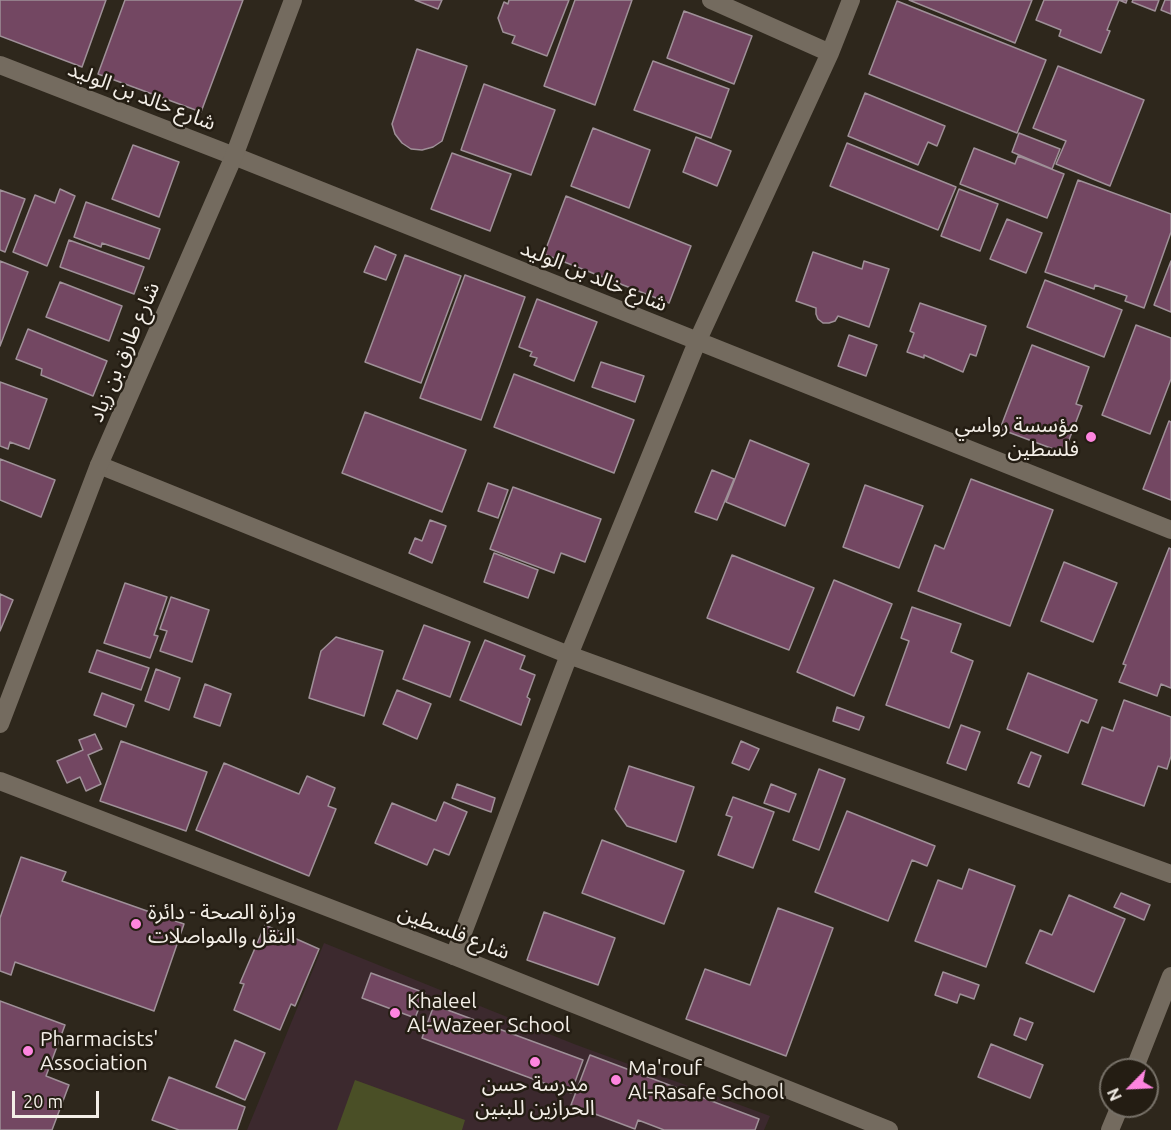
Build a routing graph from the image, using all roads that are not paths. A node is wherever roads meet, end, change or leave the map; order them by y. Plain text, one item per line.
1 (293, 0) edge
2 (711, 0) edge
3 (851, 0) edge
4 (830, 53) junction
5 (0, 65) edge
6 (234, 156) junction
7 (697, 342) junction
8 (99, 465) junction
9 (1171, 530) edge
10 (569, 655) junction
11 (0, 724) edge
12 (0, 781) edge
13 (1171, 874) edge
14 (454, 956) junction
15 (1171, 976) edge
16 (1139, 1058) edge
17 (889, 1130) edge

1 - 6 street, شارع طارق بن زياد
2 - 4 street
3 - 4 street
4 - 7 street
5 - 6 street, شارع خالد بن الوليد
6 - 7 street, شارع خالد بن الوليد
6 - 8 street, شارع طارق بن زياد
7 - 9 street, شارع خالد بن الوليد
7 - 10 street
8 - 10 street
8 - 11 street, شارع طارق بن زياد
10 - 13 street
10 - 14 street
12 - 14 street, شارع فلسطين
14 - 17 street, شارع فلسطين
15 - 16 street

